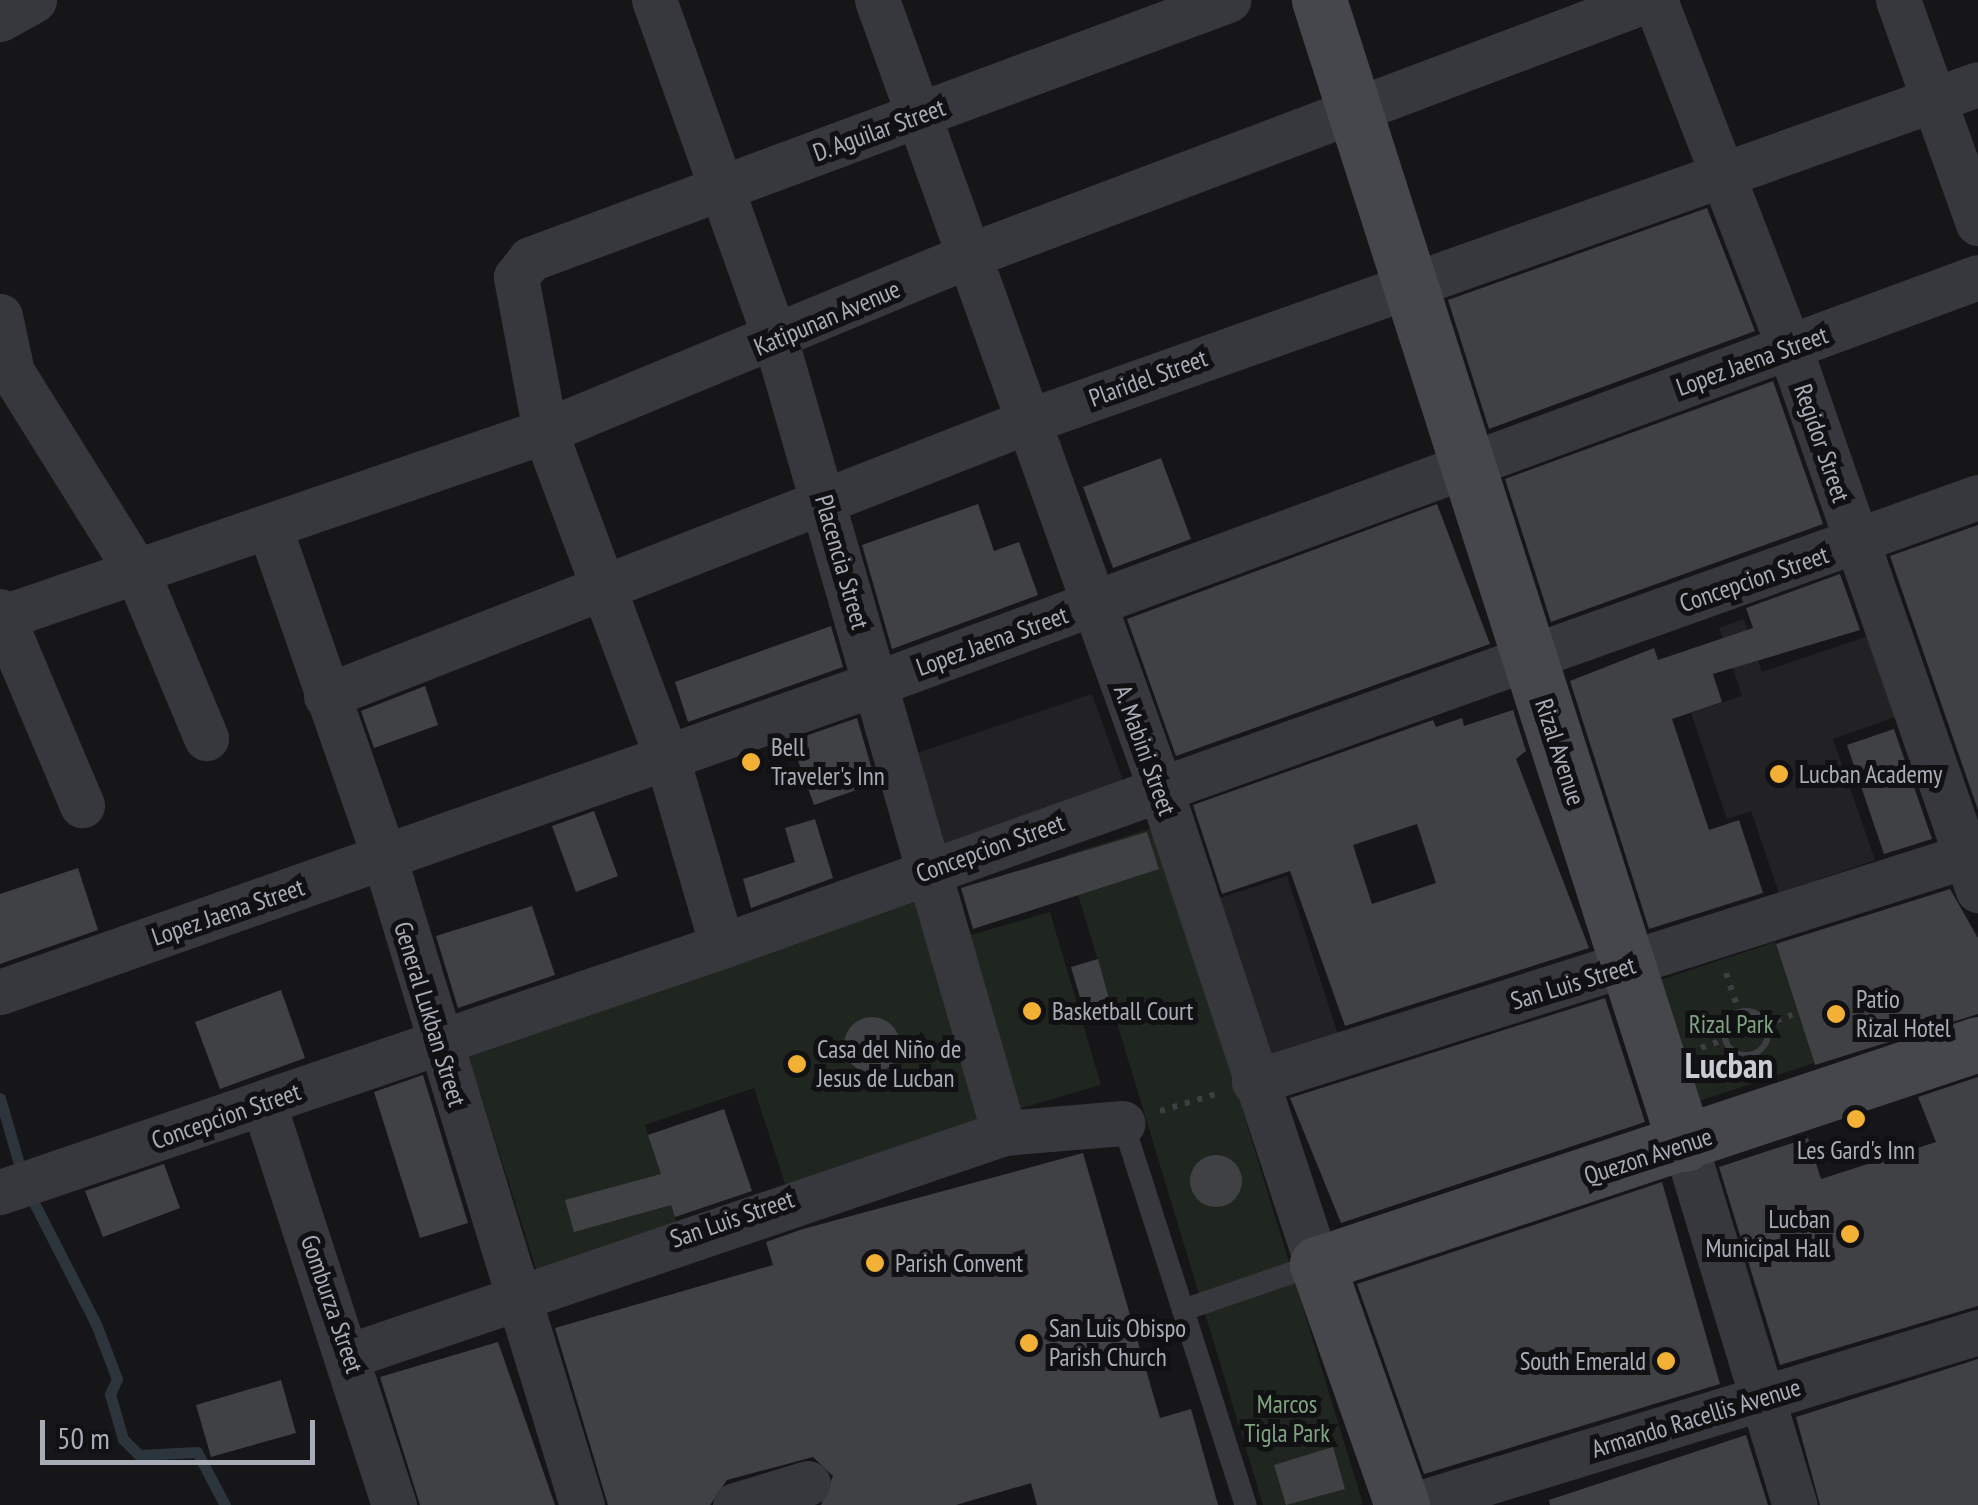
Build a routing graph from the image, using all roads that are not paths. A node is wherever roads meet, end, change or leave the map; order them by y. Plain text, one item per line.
1 (34, 0) edge
2 (654, 0) edge
3 (876, 0) edge
4 (1228, 0) edge
5 (1319, 0) edge
6 (1647, 0) edge
7 (1655, 0) edge
8 (1898, 0) edge
9 (0, 19) edge
10 (1978, 84) edge
11 (1934, 99) junction
12 (1354, 110) junction
13 (915, 116) junction
14 (1724, 173) junction
15 (716, 190) junction
16 (1978, 224) edge
17 (966, 257) junction
18 (1978, 277) edge
19 (1410, 283) junction
20 (0, 316) edge
21 (776, 341) junction
22 (1790, 349) junction
23 (1023, 424) junction
24 (546, 431) junction
25 (1467, 461) junction
26 (1978, 497) edge
27 (827, 506) junction
28 (269, 526) junction
29 (1857, 544) junction
30 (137, 572) junction
31 (604, 590) junction
32 (1092, 605) junction
33 (1, 615) edge
34 (1529, 655) junction
35 (877, 683) junction
36 (326, 696) junction
37 (206, 738) dead end
38 (667, 758) junction
39 (1160, 788) junction
40 (82, 804) dead end
41 (384, 860) junction
42 (1974, 866) edge
43 (932, 868) junction
44 (722, 946) junction
45 (1628, 966) junction
46 (0, 992) edge
47 (435, 1042) junction
48 (1978, 1044) edge
49 (1254, 1082) junction
50 (264, 1105) junction
51 (1123, 1123) joint
52 (1004, 1133) junction
53 (1685, 1144) junction
54 (0, 1192) edge
55 (1318, 1264) junction
56 (518, 1291) junction
57 (1183, 1310) junction
58 (1978, 1332) edge
59 (351, 1355) junction
60 (1762, 1398) junction
61 (808, 1483) dead end
62 (394, 1505) edge
63 (582, 1505) edge
64 (736, 1505) edge
65 (1246, 1505) edge
66 (1402, 1505) edge
67 (1413, 1505) edge
68 (1794, 1505) edge

1 - 9 street
2 - 15 street, Placencia Street
3 - 13 street, A. Mabini Street
4 - 13 street, D. Aguilar Street
5 - 12 main road, Rizal Avenue
6 - 12 street, Katipunan Avenue
7 - 14 street, Regidor Street
8 - 11 street
10 - 11 street, Plaridel Street
11 - 14 street, Plaridel Street
11 - 16 street
12 - 17 street, Katipunan Avenue
12 - 19 main road, Rizal Avenue
13 - 15 street, D. Aguilar Street
13 - 17 street, A. Mabini Street
14 - 19 street, Plaridel Street
14 - 22 street, Regidor Street
15 - 21 street, Placencia Street
15 - 24 street, D. Aguilar Street
17 - 21 street, Katipunan Avenue
17 - 23 street, A. Mabini Street
18 - 22 street, Lopez Jaena Street
19 - 23 street, Plaridel Street
19 - 25 main road, Rizal Avenue
20 - 30 street
21 - 24 street, Katipunan Avenue
21 - 27 street, Placencia Street
22 - 25 street, Lopez Jaena Street
22 - 29 street, Regidor Street
23 - 27 street, Plaridel Street
23 - 32 street, A. Mabini Street
24 - 28 street, Katipunan Avenue
24 - 31 street
25 - 32 street, Lopez Jaena Street
25 - 34 main road, Rizal Avenue
26 - 29 street, Concepcion Street
27 - 31 street, Plaridel Street
27 - 35 street, Placencia Street
28 - 30 street, Katipunan Avenue
28 - 36 street, General Lukban Street
29 - 34 street, Concepcion Street
29 - 42 street, Regidor Street
30 - 33 street, Katipunan Avenue
30 - 37 street
31 - 36 street, Plaridel Street
31 - 38 street
32 - 35 street, Lopez Jaena Street
32 - 39 street, A. Mabini Street
33 - 40 street
34 - 39 street, Concepcion Street
34 - 45 main road, Rizal Avenue
35 - 38 street, Lopez Jaena Street
35 - 43 street, Placencia Street
36 - 41 street, General Lukban Street
38 - 41 street, Lopez Jaena Street
38 - 44 street
39 - 43 street, Concepcion Street
39 - 49 street, A. Mabini Street
41 - 46 street, Lopez Jaena Street
41 - 47 street, General Lukban Street
42 - 45 street, San Luis Street
43 - 44 street, Concepcion Street
43 - 52 street, Placencia Street
44 - 47 street, Concepcion Street
45 - 49 street, San Luis Street
45 - 53 main road, Rizal Avenue
47 - 50 street, Concepcion Street
47 - 56 street, General Lukban Street
48 - 53 main road, Quezon Avenue
49 - 55 street, A. Mabini Street
50 - 54 street, Concepcion Street
50 - 59 street, Gomburza Street
51 - 52 street, San Luis Street
51 - 57 lane
52 - 56 street, San Luis Street
53 - 55 main road, Quezon Avenue
53 - 60 street, Rizal Avenue
55 - 57 lane
55 - 66 main road, A. Mabini Street
56 - 59 street, San Luis Street
56 - 63 street, General Lukban Street
57 - 65 lane
58 - 60 street, Armando Racellis Avenue
59 - 62 street, Gomburza Street
60 - 67 street, Armando Racellis Avenue
60 - 68 street, Rizal Avenue
61 - 64 street

